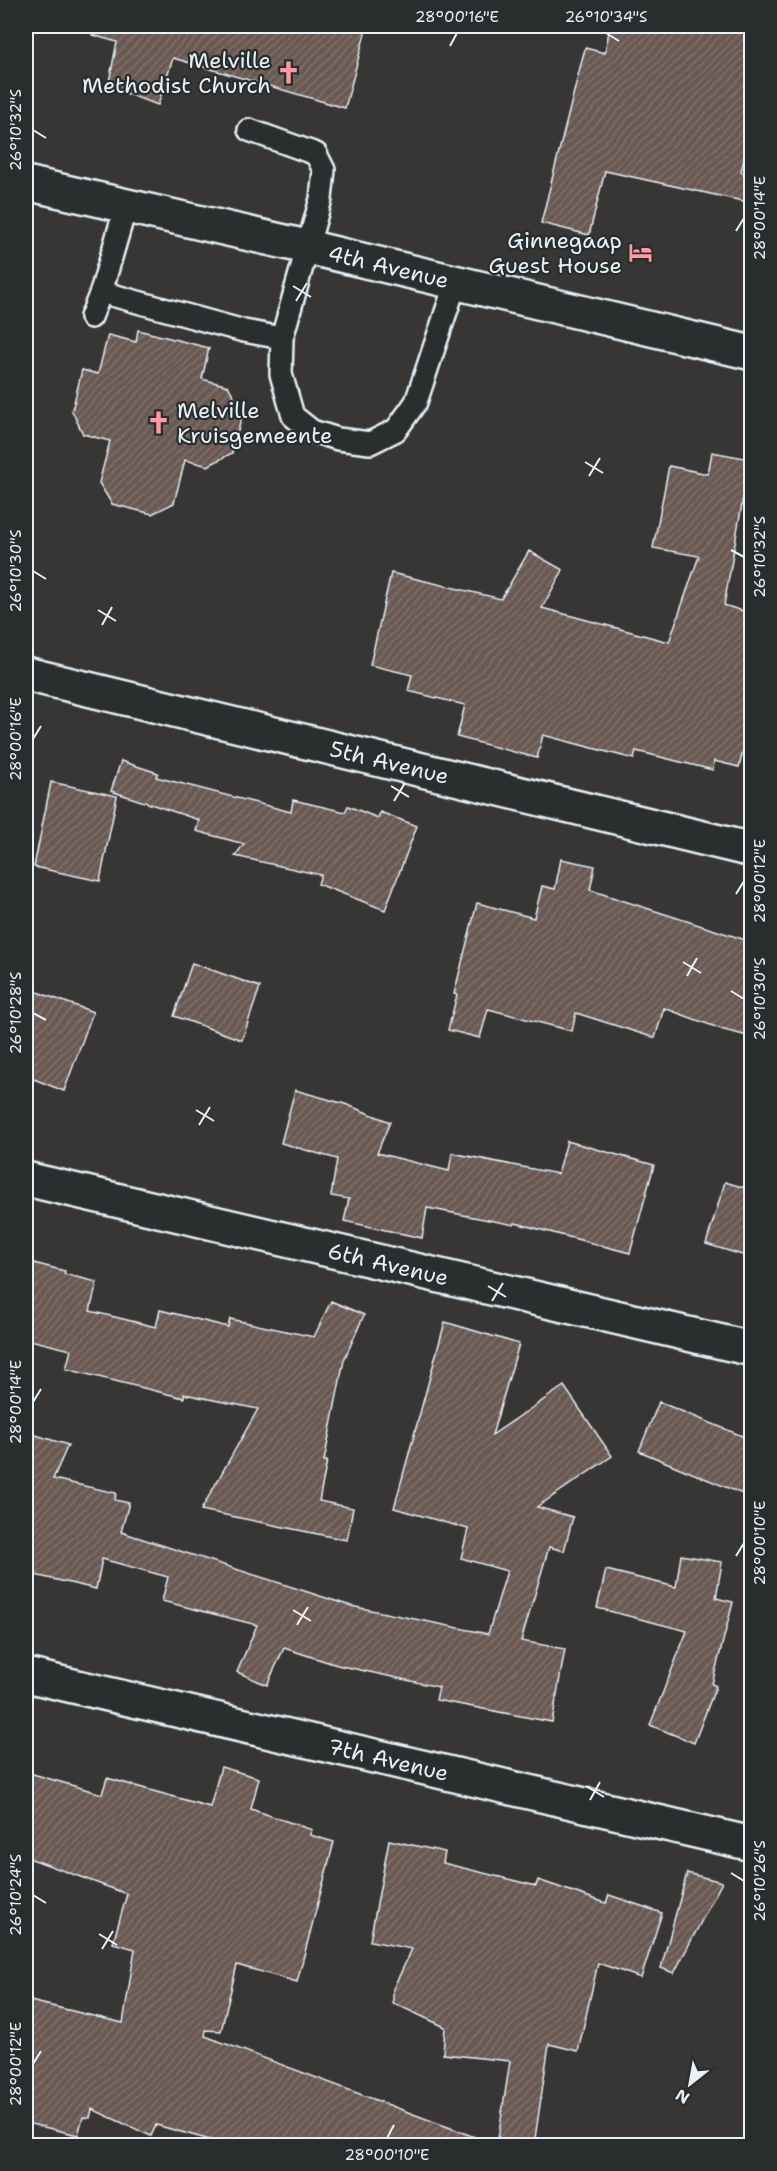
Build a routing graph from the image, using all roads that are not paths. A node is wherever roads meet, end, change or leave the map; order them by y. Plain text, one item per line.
1 (249, 130) dead end
2 (26, 183) edge
3 (126, 206) junction
4 (308, 247) junction
5 (456, 282) junction
6 (101, 292) junction
7 (91, 317) dead end
8 (282, 338) junction
9 (752, 353) edge
10 (26, 674) edge
11 (752, 850) edge
12 (26, 1179) edge
13 (752, 1349) edge
14 (26, 1675) edge
15 (752, 1844) edge

1 - 4 lane
2 - 3 street, 4th Avenue
3 - 4 street, 4th Avenue
3 - 6 lane
4 - 5 street, 4th Avenue
4 - 8 lane
5 - 8 lane
5 - 9 street, 4th Avenue
6 - 7 lane
6 - 8 lane
10 - 11 street, 5th Avenue
12 - 13 street, 6th Avenue
14 - 15 street, 7th Avenue

